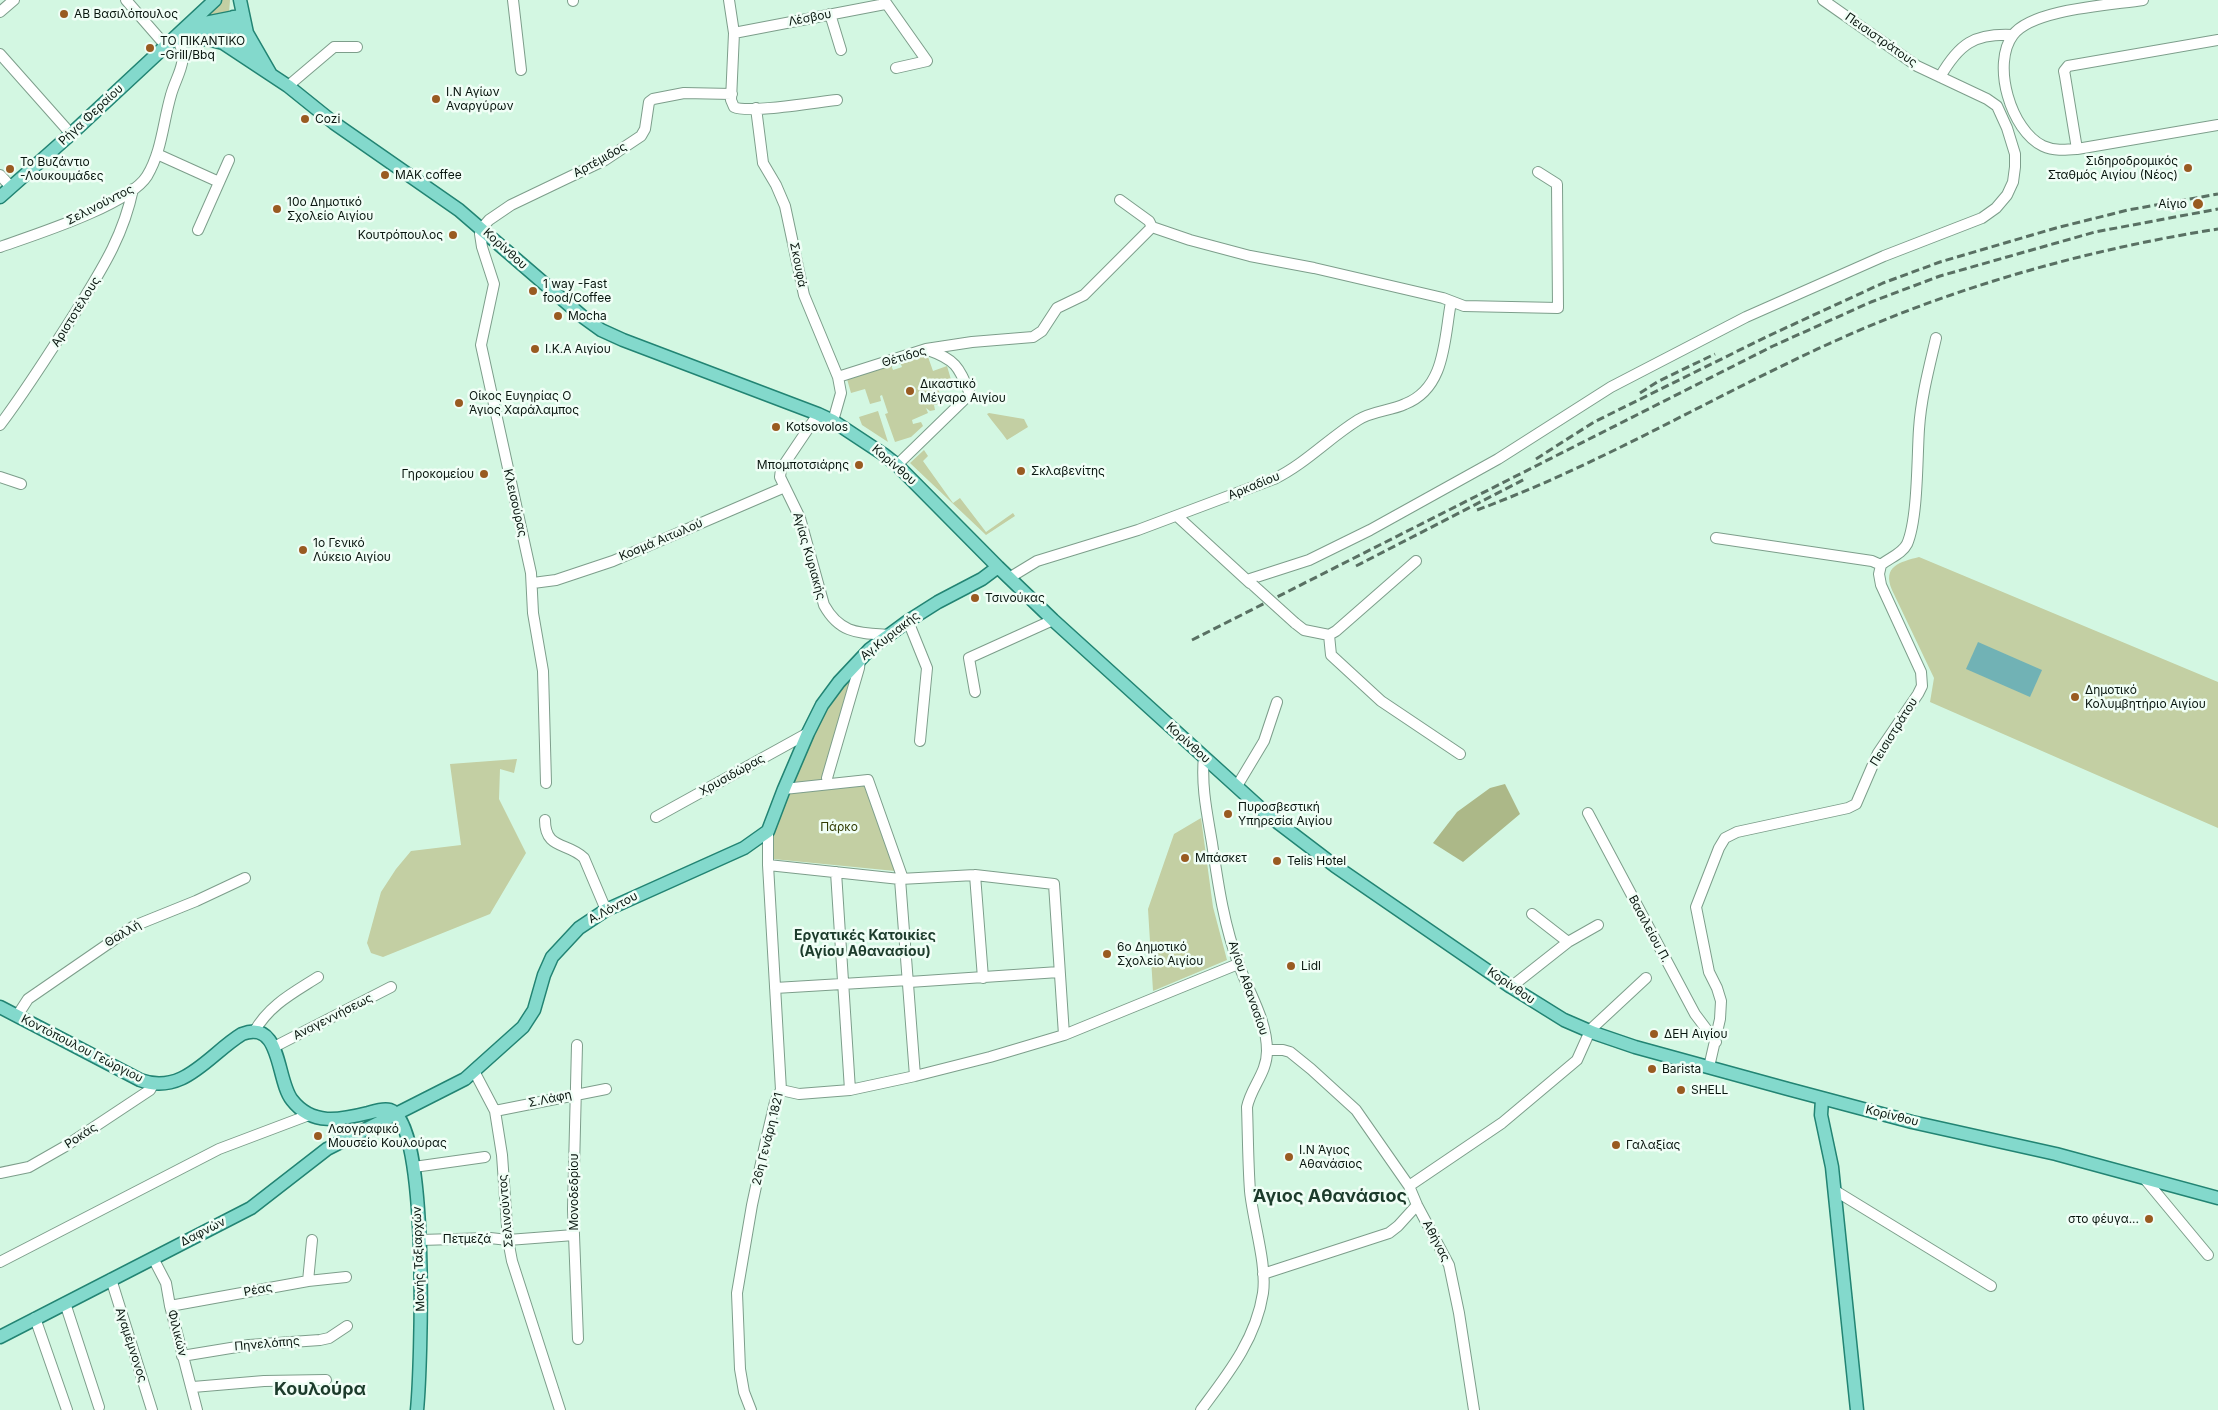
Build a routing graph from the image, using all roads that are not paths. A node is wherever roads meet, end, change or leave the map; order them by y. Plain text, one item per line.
1 (14, 0) edge
2 (126, 0) edge
3 (215, 0) edge
4 (234, 0) edge
5 (240, 0) edge
6 (513, 0) edge
7 (728, 0) edge
8 (1823, 0) edge
9 (2142, 0) edge
10 (884, 2) edge
11 (0, 12) edge
12 (830, 14) junction
13 (238, 21) junction
14 (734, 33) junction
15 (2013, 35) junction
16 (177, 39) junction
17 (2218, 40) edge
18 (357, 47) dead end
19 (841, 50) dead end
20 (0, 54) edge
21 (254, 65) junction
22 (896, 68) dead end
23 (521, 70) dead end
24 (272, 76) junction
25 (1940, 78) junction
26 (288, 86) junction
27 (732, 94) junction
28 (836, 100) dead end
29 (756, 108) junction
30 (2218, 125) edge
31 (71, 134) junction
32 (2077, 149) junction
33 (157, 154) junction
34 (229, 160) dead end
35 (1538, 172) dead end
36 (0, 175) edge
37 (219, 182) junction
38 (11, 187) junction
39 (133, 189) junction
40 (0, 197) edge
41 (1120, 200) dead end
42 (1152, 227) junction
43 (482, 228) junction
44 (198, 230) dead end
45 (0, 247) edge
46 (1451, 302) junction
47 (1936, 338) dead end
48 (926, 349) junction
49 (838, 377) junction
50 (818, 414) junction
51 (833, 421) junction
52 (0, 425) edge
53 (897, 465) junction
54 (0, 476) edge
55 (22, 484) dead end
56 (785, 487) junction
57 (1177, 516) junction
58 (1716, 538) dead end
59 (1416, 561) dead end
60 (1881, 565) junction
61 (998, 567) junction
62 (1009, 578) junction
63 (1250, 582) junction
64 (533, 583) junction
65 (1053, 620) junction
66 (908, 621) junction
67 (889, 635) junction
68 (1329, 635) junction
69 (860, 659) junction
70 (975, 692) dead end
71 (1277, 702) dead end
72 (808, 733) junction
73 (920, 741) dead end
74 (1460, 754) dead end
75 (1204, 756) junction
76 (827, 778) dead end
77 (546, 783) dead end
78 (1236, 786) junction
79 (784, 789) junction
80 (1588, 813) dead end
81 (656, 817) dead end
82 (545, 820) dead end
83 (768, 831) junction
84 (768, 865) junction
85 (836, 872) junction
86 (975, 875) junction
87 (245, 878) dead end
88 (901, 879) junction
89 (606, 910) junction
90 (1532, 914) dead end
91 (1598, 925) dead end
92 (1568, 942) junction
93 (1238, 964) junction
94 (1059, 972) junction
95 (318, 977) dead end
96 (983, 978) junction
97 (1646, 978) dead end
98 (909, 981) junction
99 (844, 984) junction
100 (391, 987) dead end
101 (1511, 987) junction
102 (775, 988) junction
103 (0, 1007) edge
104 (17, 1016) junction
105 (1589, 1031) junction
106 (254, 1032) junction
107 (1064, 1035) junction
108 (1716, 1042) junction
109 (577, 1045) dead end
110 (274, 1047) junction
111 (1267, 1050) junction
112 (1709, 1067) junction
113 (474, 1071) junction
114 (916, 1076) junction
115 (154, 1083) junction
116 (606, 1089) dead end
117 (781, 1090) junction
118 (850, 1090) junction
119 (575, 1094) junction
120 (1822, 1099) junction
121 (496, 1111) junction
122 (396, 1112) junction
123 (309, 1115) junction
124 (485, 1157) dead end
125 (414, 1167) junction
126 (0, 1174) edge
127 (2144, 1178) junction
128 (1409, 1186) junction
129 (1834, 1190) junction
130 (2218, 1198) edge
131 (1417, 1205) junction
132 (574, 1235) junction
133 (312, 1240) dead end
134 (420, 1240) junction
135 (508, 1240) junction
136 (2208, 1255) dead end
137 (153, 1258) junction
138 (0, 1262) edge
139 (1263, 1274) junction
140 (346, 1277) dead end
141 (110, 1279) junction
142 (308, 1281) junction
143 (1991, 1286) dead end
144 (65, 1303) junction
145 (170, 1306) junction
146 (35, 1318) junction
147 (347, 1326) dead end
148 (0, 1337) edge
149 (578, 1339) dead end
150 (182, 1356) junction
151 (326, 1380) dead end
152 (193, 1387) junction
153 (98, 1407) dead end
154 (66, 1410) edge
155 (152, 1410) edge
156 (197, 1410) edge
157 (417, 1410) edge
158 (560, 1410) edge
159 (751, 1410) edge
160 (1201, 1410) edge
161 (1474, 1410) edge
162 (1857, 1410) edge

1 - 11 street
2 - 16 street
3 - 16 main road, Ρήγα Φεραίου
4 - 13 main road
5 - 13 main road
6 - 23 street
7 - 14 street
8 - 25 street, Πεισιστράτους
9 - 15 street
10 - 12 street, Λέσβου
10 - 22 street
12 - 14 street, Λέσβου
12 - 19 street
13 - 16 main road
13 - 21 main road
13 - 24 main road, Κορίνθου
14 - 27 street
15 - 25 street
15 - 32 street
16 - 21 main road, Κορίνθου
16 - 31 main road, Ρήγα Φεραίου
16 - 33 street, Σελινούντος
17 - 32 street
18 - 26 street
20 - 31 street
21 - 24 main road, Κορίνθου
24 - 26 main road, Κορίνθου
25 - 63 street, Πεισιστράτους
26 - 43 main road, Κορίνθου
27 - 29 street
27 - 43 street, Αρτέμιδος
28 - 29 street
29 - 49 street, Σκουφά
30 - 32 street
31 - 38 main road, Ρήγα Φεραίου
33 - 37 street
33 - 39 street, Σελινούντος
34 - 37 street
35 - 46 street
36 - 38 street
37 - 44 street
38 - 40 main road, Ρήγα Φεραίου
39 - 45 street, Σελινούντος
39 - 52 street, Αριστοτέλους
41 - 42 street
42 - 46 street
42 - 48 street, Θέτιδος
43 - 50 main road, Κορίνθου
43 - 64 street, Κλεισούρας
46 - 57 street, Αρκαδίου
47 - 60 street
48 - 49 street, Θέτιδος
48 - 53 street
49 - 51 street, Σκουφά
50 - 51 main road, Κορίνθου
50 - 56 street, Αγίας Κυριακής
51 - 53 main road, Κορίνθου
53 - 61 main road, Κορίνθου
54 - 55 street
56 - 64 street, Κοσμά Αιτωλού
56 - 67 street, Αγίας Κυριακής
57 - 62 street, Αρκαδίου
57 - 63 street
58 - 60 street
59 - 68 street
60 - 108 street, Πεισιστράτου
61 - 62 main road, Κορίνθου
61 - 66 main road, Αγ.Κυριακής
62 - 65 main road, Κορίνθου
63 - 68 street, bridge
64 - 77 street, Κλεισούρας
65 - 70 street
65 - 75 main road, Κορίνθου
66 - 67 main road, Αγ.Κυριακής
66 - 73 street
67 - 69 main road, Αγ.Κυριακής
68 - 74 street
69 - 72 main road, Αγ.Κυριακής
69 - 76 street
71 - 78 street
72 - 79 main road, Αγ.Κυριακής
72 - 81 street, Χρυσιδώρας
75 - 78 main road, Κορίνθου
75 - 93 street, Αγίου Αθανασίου
78 - 101 main road, Κορίνθου
79 - 83 main road, Αγ.Κυριακής
79 - 88 street
80 - 108 street, Βασιλείου Π.
82 - 89 street
83 - 84 street, 26η Γενάρη 1821
83 - 89 main road, Α.Λόντου
84 - 85 street
84 - 102 street, 26η Γενάρη 1821
85 - 88 street
85 - 99 street
86 - 88 street
86 - 94 street
86 - 96 street
87 - 104 street, Θαλλή
88 - 98 street
89 - 113 main road, Α.Λόντου
90 - 92 street
91 - 92 street
92 - 101 street
93 - 107 street
93 - 111 street, Αγίου Αθανασίου
94 - 96 street
94 - 107 street
95 - 106 street
96 - 98 street
97 - 105 street
98 - 99 street
98 - 114 street
99 - 102 street
99 - 118 street
100 - 110 street, Αναγεννήσεως
101 - 105 main road, Κορίνθου
102 - 117 street, 26η Γενάρη 1821
103 - 104 main road, Κοντόπουλου Γεώργιου
104 - 115 main road, Κοντόπουλου Γεώργιου
105 - 112 main road, Κορίνθου
105 - 128 street
106 - 110 main road
106 - 115 main road, Κοντόπουλου Γεώργιου
107 - 114 street
108 - 112 street, Πεισιστράτου
109 - 119 street, Μονοδεδρίου
110 - 123 main road
111 - 128 street, Αθήνας
111 - 139 street, Αγίου Αθανασίου
112 - 120 main road, Κορίνθου
113 - 121 street, Σελινούντος
113 - 122 main road, Α.Λόντου
114 - 118 street
115 - 126 street, Ροκάς
116 - 119 street, Σ.Λάφη
117 - 118 street
117 - 159 street, 26η Γενάρη 1821
119 - 121 street, Σ.Λάφη
119 - 132 street, Μονοδεδρίου
120 - 127 main road, Κορίνθου
120 - 129 main road
121 - 135 street, Σελινούντος
122 - 123 main road
122 - 125 main road, Μονής Ταξιαρχών
122 - 137 main road, Δαφνών
123 - 138 street
124 - 125 street
125 - 134 main road, Μονής Ταξιαρχών
127 - 130 main road, Κορίνθου
127 - 136 street
128 - 131 street, Αθήνας
129 - 143 street
129 - 162 main road
131 - 139 street
131 - 161 street, Αθήνας
132 - 135 street, Πετμεζά
132 - 149 street, Μονοδεδρίου
133 - 142 street
134 - 135 street, Πετμεζά
134 - 157 main road, Μονής Ταξιαρχών
135 - 158 street, Σελινούντος
137 - 141 main road, Δαφνών
137 - 145 street, Φιλικών
139 - 160 street, Αγίου Αθανασίου
140 - 142 street, Ρέας
141 - 144 main road, Δαφνών
141 - 155 street, Αγαμέμνονος
142 - 145 street, Ρέας
144 - 146 main road, Δαφνών
144 - 153 street
145 - 150 street, Φιλικών
146 - 148 main road, Δαφνών
146 - 154 street
147 - 150 street, Πηνελόπης
150 - 152 street, Φιλικών
151 - 152 street
152 - 156 street, Φιλικών

